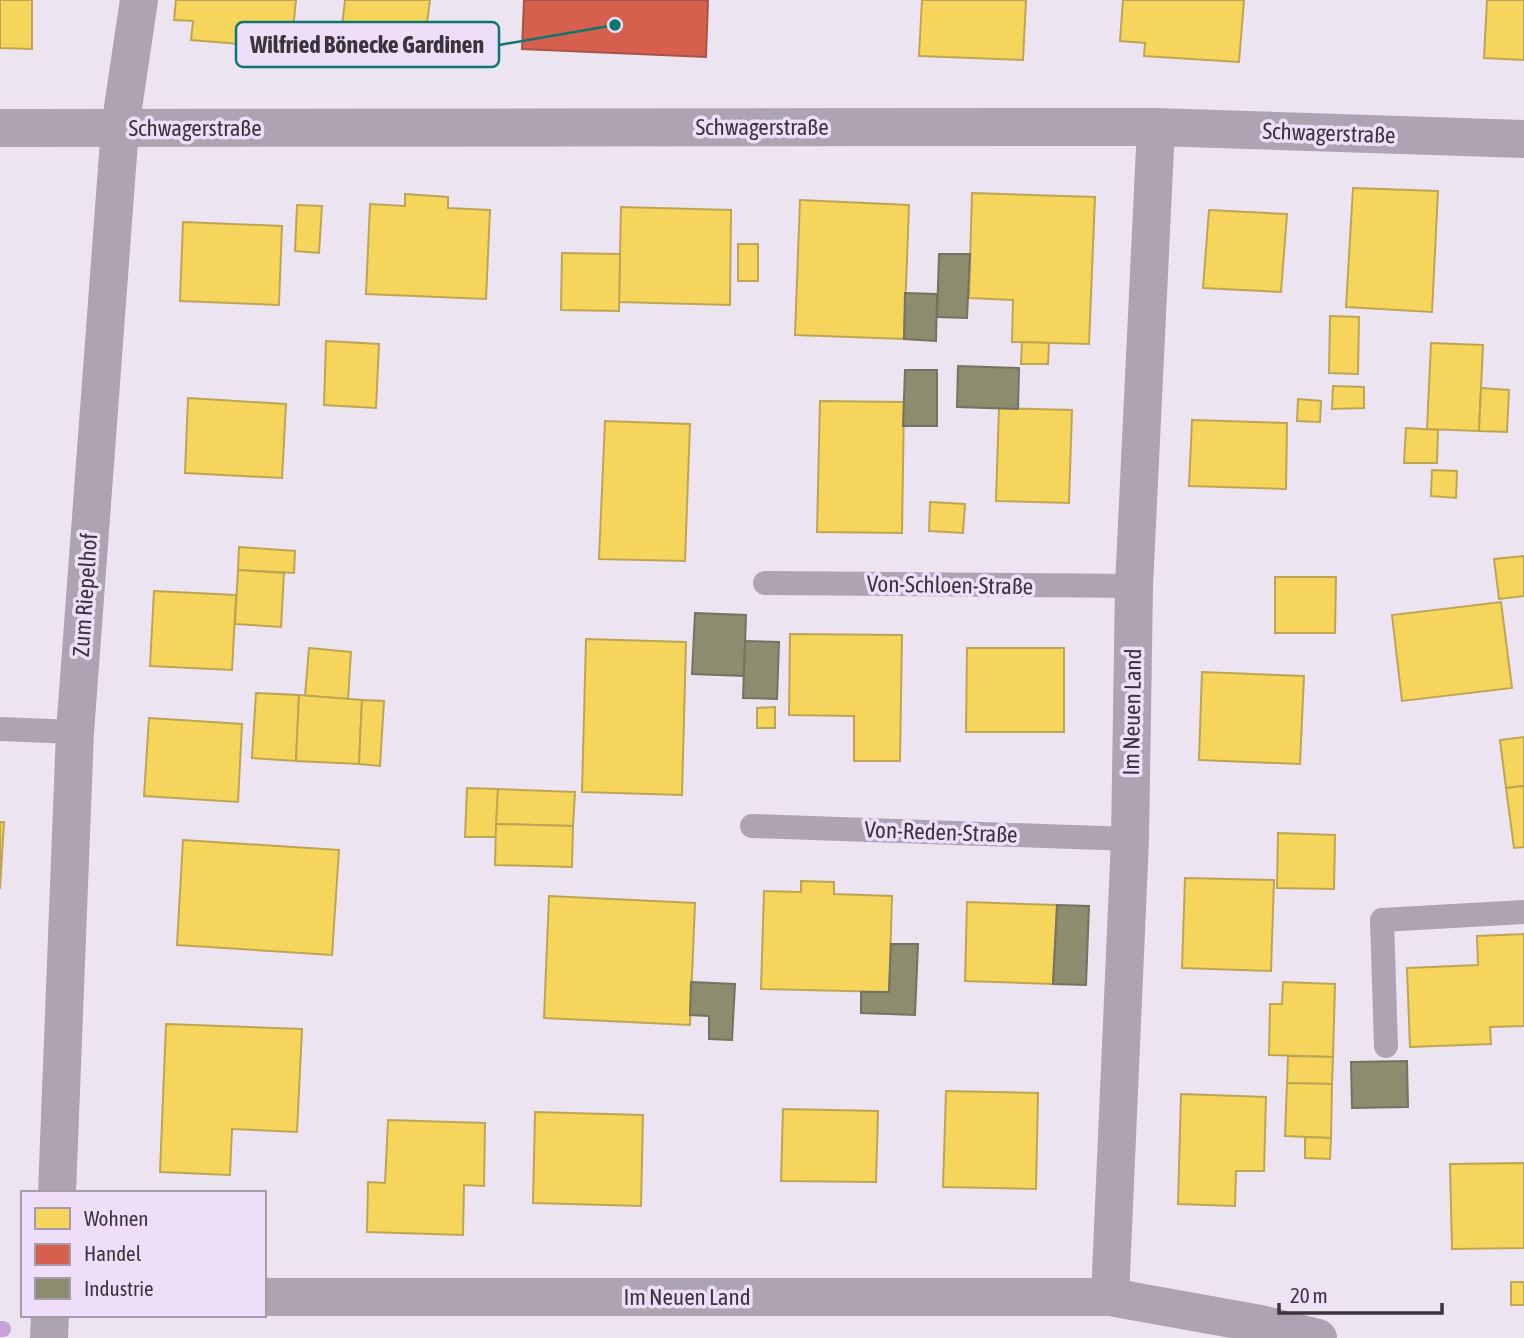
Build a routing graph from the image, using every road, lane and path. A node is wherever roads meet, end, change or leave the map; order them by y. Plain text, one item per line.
1 (139, 0) edge
2 (1156, 127) junction
3 (0, 128) edge
4 (120, 128) junction
5 (1524, 139) edge
6 (765, 583) dead end
7 (1134, 586) junction
8 (0, 729) edge
9 (75, 732) junction
10 (752, 826) dead end
11 (1130, 839) junction
12 (1524, 912) edge
13 (1386, 1045) dead end
14 (57, 1191) edge
15 (266, 1297) edge
16 (1110, 1297) junction
17 (50, 1317) edge
18 (1260, 1331) edge
19 (49, 1338) edge
20 (1318, 1338) edge

1 - 4 street, Zum Riepelhof
2 - 4 street, Schwagerstraße
2 - 5 street, Schwagerstraße
2 - 7 street, Im Neuen Land
3 - 4 street, Schwagerstraße
4 - 9 street, Zum Riepelhof
6 - 7 lane, Von-Schloen-Straße
7 - 11 street, Im Neuen Land
8 - 9 lane
9 - 14 street, Zum Riepelhof
10 - 11 lane, Von-Reden-Straße
11 - 16 street, Im Neuen Land
12 - 13 lane
15 - 16 street, Im Neuen Land
16 - 18 street, Im Neuen Land
17 - 19 street
18 - 20 street, Im Neuen Land

